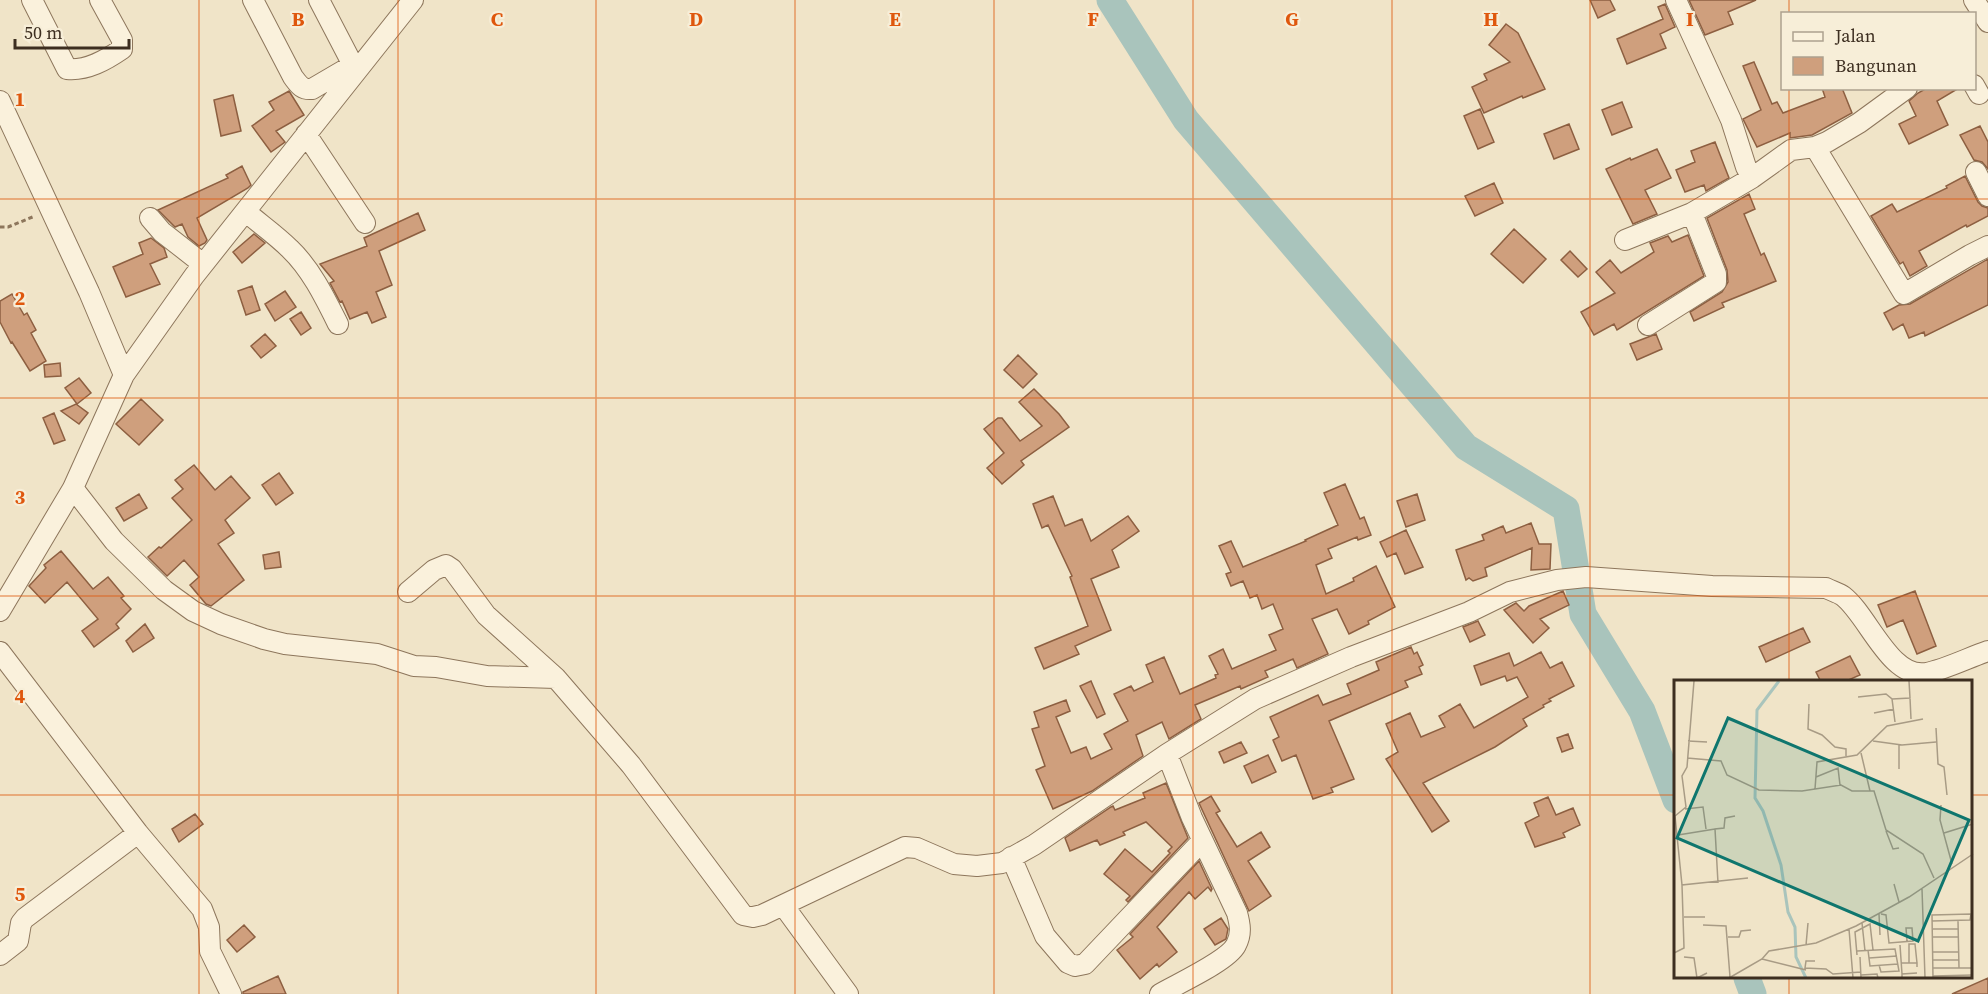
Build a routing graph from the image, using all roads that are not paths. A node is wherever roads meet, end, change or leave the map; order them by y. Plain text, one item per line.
1 (32, 0) edge
2 (100, 0) edge
3 (253, 0) edge
4 (319, 0) edge
5 (413, 0) edge
6 (1676, 0) edge
7 (1974, 0) edge
8 (1988, 22) edge
9 (354, 68) junction
10 (1904, 90) edge
11 (0, 101) edge
12 (306, 134) junction
13 (1815, 147) junction
14 (1976, 172) dead end
15 (1752, 178) junction
16 (1988, 196) edge
17 (246, 212) junction
18 (1692, 213) junction
19 (150, 218) dead end
20 (365, 223) dead end
21 (1625, 240) dead end
22 (1988, 246) edge
23 (203, 264) junction
24 (338, 324) dead end
25 (1648, 325) dead end
26 (124, 375) junction
27 (73, 488) junction
28 (408, 592) dead end
29 (0, 611) edge
30 (1988, 651) edge
31 (0, 652) edge
32 (556, 678) junction
33 (1167, 754) junction
34 (138, 833) junction
35 (1202, 841) junction
36 (1011, 857) junction
37 (783, 905) junction
38 (0, 955) edge
39 (231, 994) edge
40 (848, 994) edge
41 (1160, 994) edge

1 - 2 street
3 - 9 street
4 - 9 street
5 - 9 street
6 - 15 street
7 - 8 street
9 - 12 street
10 - 13 street
11 - 26 street
12 - 17 street
12 - 20 street
13 - 15 street
13 - 22 street
14 - 16 street
15 - 18 street
17 - 23 street
17 - 24 street
18 - 21 street
18 - 25 street
19 - 23 street
23 - 26 street
26 - 27 street
27 - 29 street
27 - 32 street
28 - 32 street
30 - 33 street
31 - 34 street
32 - 37 street
33 - 35 street
33 - 36 street
34 - 38 street
34 - 39 street
35 - 36 street
35 - 41 street
36 - 37 street
37 - 40 street

